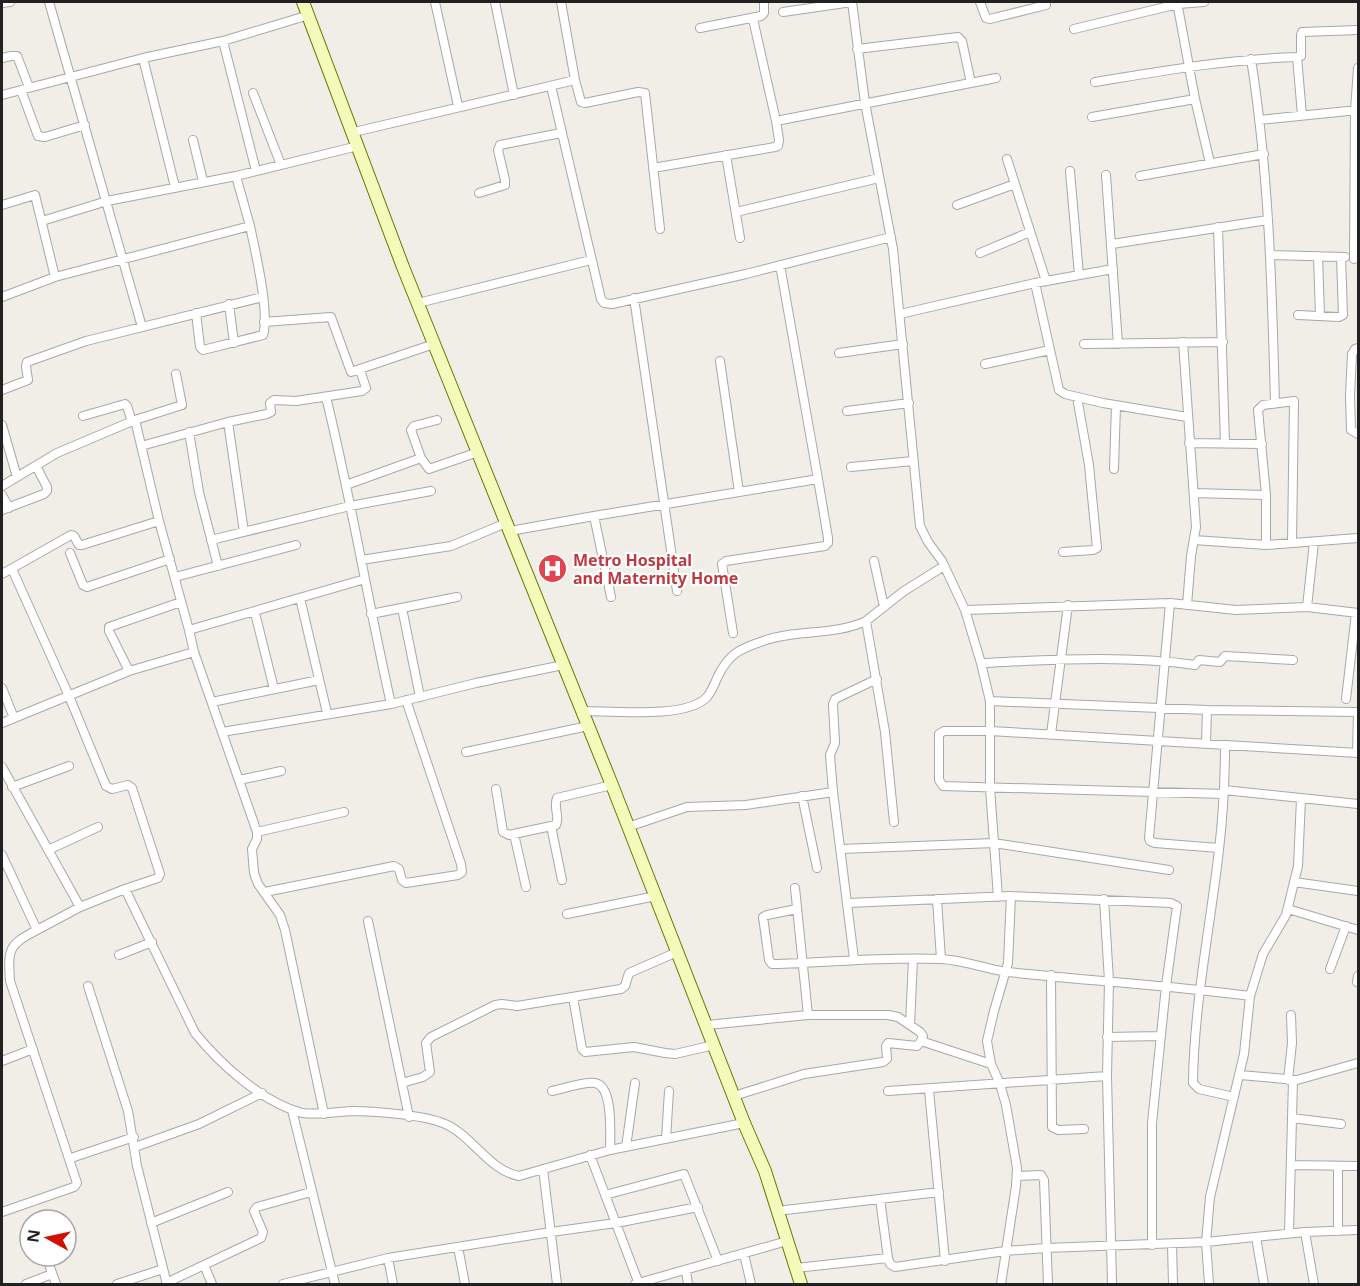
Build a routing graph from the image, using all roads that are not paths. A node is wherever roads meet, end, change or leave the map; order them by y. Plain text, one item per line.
1 (10, 2) edge
2 (49, 2) edge
3 (303, 2) edge
4 (435, 2) edge
5 (495, 2) edge
6 (561, 2) edge
7 (764, 2) edge
8 (980, 2) edge
9 (1204, 2) edge
10 (2, 3) edge
11 (1178, 3) edge
12 (1046, 5) dead end
13 (783, 12) dead end
14 (309, 15) junction
15 (753, 19) junction
16 (700, 28) dead end
17 (1074, 29) dead end
18 (1359, 30) edge
19 (224, 41) junction
20 (857, 49) junction
21 (1297, 57) junction
22 (2, 58) edge
23 (143, 58) junction
24 (1251, 59) junction
25 (1189, 66) junction
26 (1359, 68) edge
27 (70, 77) junction
28 (996, 78) dead end
29 (575, 80) junction
30 (1095, 82) dead end
31 (971, 83) junction
32 (551, 86) junction
33 (25, 89) junction
34 (253, 93) dead end
35 (2, 95) edge
36 (514, 95) junction
37 (1195, 99) junction
38 (865, 103) junction
39 (458, 106) junction
40 (1357, 110) edge
41 (1302, 115) junction
42 (1092, 117) dead end
43 (1259, 120) junction
44 (776, 121) junction
45 (84, 125) junction
46 (354, 132) junction
47 (561, 133) junction
48 (193, 140) dead end
49 (358, 146) junction
50 (1264, 154) junction
51 (726, 155) junction
52 (1008, 159) dead end
53 (1210, 163) junction
54 (281, 165) junction
55 (653, 168) junction
56 (256, 171) junction
57 (1070, 171) dead end
58 (1106, 175) dead end
59 (236, 176) junction
60 (1140, 177) dead end
61 (879, 178) junction
62 (203, 181) junction
63 (1015, 184) junction
64 (175, 187) junction
65 (478, 192) dead end
66 (107, 201) junction
67 (2, 205) edge
68 (957, 205) dead end
69 (736, 212) junction
70 (1268, 220) junction
71 (42, 221) junction
72 (250, 226) junction
73 (1218, 227) junction
74 (660, 229) dead end
75 (1030, 232) junction
76 (891, 237) junction
77 (740, 238) dead end
78 (1112, 244) junction
79 (980, 253) dead end
80 (1271, 255) junction
81 (1318, 256) junction
82 (1341, 257) junction
83 (123, 259) junction
84 (1356, 259) edge
85 (591, 260) junction
86 (780, 265) junction
87 (1113, 270) junction
88 (1080, 275) junction
89 (55, 277) junction
90 (1046, 281) junction
91 (1035, 283) junction
92 (2, 297) edge
93 (262, 297) junction
94 (634, 298) junction
95 (418, 303) junction
96 (229, 304) junction
97 (196, 313) junction
98 (900, 314) junction
99 (1298, 315) dead end
100 (1320, 316) junction
101 (264, 322) junction
102 (142, 327) junction
103 (1183, 342) junction
104 (1223, 342) junction
105 (234, 343) junction
106 (434, 344) junction
107 (903, 344) junction
108 (1084, 344) dead end
109 (1118, 344) junction
110 (1359, 348) edge
111 (1050, 350) junction
112 (839, 353) dead end
113 (720, 361) dead end
114 (985, 364) dead end
115 (360, 370) junction
116 (176, 375) dead end
117 (2, 390) edge
118 (326, 397) junction
119 (1077, 397) junction
120 (909, 403) junction
121 (1275, 403) junction
122 (1116, 405) junction
123 (847, 411) dead end
124 (83, 416) dead end
125 (1187, 417) junction
126 (437, 420) dead end
127 (134, 421) junction
128 (228, 422) junction
129 (2, 425) edge
130 (189, 432) junction
131 (1359, 434) edge
132 (1189, 443) junction
133 (1225, 443) junction
134 (1262, 444) junction
135 (141, 446) junction
136 (478, 452) junction
137 (421, 458) junction
138 (914, 461) junction
139 (36, 466) junction
140 (851, 467) dead end
141 (1114, 469) dead end
142 (17, 477) junction
143 (818, 479) junction
144 (346, 485) junction
145 (2, 486) edge
146 (431, 491) dead end
147 (739, 492) junction
148 (1194, 494) junction
149 (2, 495) edge
150 (1266, 495) junction
151 (666, 504) junction
152 (350, 506) junction
153 (5, 509) edge
154 (594, 516) junction
155 (159, 521) junction
156 (508, 527) junction
157 (244, 532) junction
158 (1359, 538) edge
159 (211, 540) junction
160 (1194, 540) junction
161 (1314, 542) junction
162 (1292, 543) junction
163 (296, 545) dead end
164 (1266, 545) junction
165 (1063, 552) dead end
166 (70, 553) dead end
167 (170, 559) junction
168 (360, 560) junction
169 (874, 561) dead end
170 (218, 566) junction
171 (944, 566) junction
172 (12, 569) junction
173 (2, 574) edge
174 (175, 577) junction
175 (364, 579) junction
176 (677, 591) dead end
177 (457, 597) dead end
178 (611, 597) dead end
179 (300, 598) junction
180 (181, 602) junction
181 (1170, 603) junction
182 (1187, 604) junction
183 (1068, 605) junction
184 (884, 607) junction
185 (1307, 607) junction
186 (402, 608) junction
187 (965, 610) junction
188 (255, 613) junction
189 (1357, 613) edge
190 (371, 614) junction
191 (866, 621) junction
192 (189, 630) junction
193 (733, 633) dead end
194 (194, 652) junction
195 (1061, 660) junction
196 (1293, 660) dead end
197 (1166, 661) junction
198 (981, 663) junction
199 (563, 665) junction
200 (129, 671) junction
201 (877, 679) junction
202 (319, 680) junction
203 (2, 688) edge
204 (274, 690) junction
205 (69, 696) junction
206 (420, 697) junction
207 (1346, 699) dead end
208 (406, 700) junction
209 (990, 701) junction
210 (212, 702) junction
211 (391, 704) junction
212 (1055, 705) junction
213 (1160, 708) junction
214 (1207, 710) junction
215 (582, 711) junction
216 (1358, 712) edge
217 (327, 713) junction
218 (14, 718) junction
219 (2, 723) edge
220 (588, 726) junction
221 (991, 731) junction
222 (222, 732) junction
223 (1051, 734) junction
224 (1157, 740) junction
225 (1206, 743) junction
226 (1225, 745) junction
227 (466, 752) dead end
228 (1358, 753) edge
229 (69, 766) dead end
230 (2, 767) edge
231 (281, 771) dead end
232 (240, 780) junction
233 (612, 785) junction
234 (12, 787) junction
235 (990, 788) junction
236 (496, 789) dead end
237 (1154, 791) junction
238 (833, 792) junction
239 (1224, 792) junction
240 (802, 796) junction
241 (1301, 799) junction
242 (1359, 804) edge
243 (344, 812) dead end
244 (894, 822) dead end
245 (551, 826) junction
246 (98, 827) dead end
247 (628, 827) junction
248 (257, 832) junction
249 (514, 834) junction
250 (994, 843) junction
251 (841, 849) junction
252 (1219, 849) junction
253 (48, 850) junction
254 (2, 855) edge
255 (817, 868) dead end
256 (1169, 870) dead end
257 (562, 880) dead end
258 (1294, 882) junction
259 (526, 887) dead end
260 (795, 888) dead end
261 (125, 889) junction
262 (1359, 891) edge
263 (265, 892) junction
264 (656, 896) junction
265 (1011, 896) junction
266 (998, 897) junction
267 (937, 899) junction
268 (1104, 899) junction
269 (848, 903) junction
270 (80, 907) junction
271 (797, 909) junction
272 (1288, 909) junction
273 (567, 914) dead end
274 (368, 921) dead end
275 (1346, 926) junction
276 (37, 930) junction
277 (1359, 930) edge
278 (152, 942) junction
279 (677, 952) junction
280 (119, 955) dead end
281 (854, 959) junction
282 (913, 959) junction
283 (941, 959) junction
284 (803, 962) junction
285 (1330, 969) dead end
286 (1006, 972) junction
287 (1051, 975) junction
288 (1109, 981) junction
289 (6, 983) edge
290 (88, 986) dead end
291 (1166, 986) junction
292 (1200, 989) junction
293 (1250, 996) junction
294 (573, 997) junction
295 (808, 1014) junction
296 (1291, 1015) dead end
297 (707, 1025) junction
298 (910, 1025) junction
299 (1161, 1036) junction
300 (1107, 1037) junction
301 (921, 1041) junction
302 (714, 1045) junction
303 (33, 1049) junction
304 (2, 1061) edge
305 (1359, 1063) edge
306 (991, 1064) junction
307 (1240, 1075) junction
308 (1107, 1076) junction
309 (1051, 1080) junction
310 (1291, 1080) junction
311 (402, 1083) junction
312 (636, 1083) dead end
313 (1000, 1084) junction
314 (929, 1089) junction
315 (669, 1090) dead end
316 (552, 1091) dead end
317 (888, 1091) dead end
318 (262, 1093) junction
319 (734, 1096) junction
320 (1234, 1097) junction
321 (292, 1110) junction
322 (324, 1114) junction
323 (409, 1117) junction
324 (1292, 1118) junction
325 (744, 1123) junction
326 (1341, 1124) dead end
327 (1084, 1129) dead end
328 (666, 1138) junction
329 (134, 1142) junction
330 (626, 1147) junction
331 (610, 1150) junction
332 (590, 1155) junction
333 (71, 1158) junction
334 (1291, 1165) junction
335 (1338, 1166) junction
336 (1359, 1166) edge
337 (543, 1169) junction
338 (1017, 1176) junction
339 (228, 1192) dead end
340 (311, 1192) junction
341 (939, 1192) junction
342 (605, 1195) junction
343 (880, 1199) junction
344 (698, 1206) junction
345 (777, 1211) junction
346 (2, 1212) edge
347 (151, 1223) junction
348 (616, 1223) junction
349 (1359, 1230) edge
350 (1338, 1231) junction
351 (551, 1232) junction
352 (1305, 1232) junction
353 (1289, 1233) junction
354 (1256, 1237) junction
355 (787, 1241) junction
356 (1206, 1242) junction
357 (1172, 1244) junction
358 (1152, 1245) junction
359 (1110, 1246) junction
360 (458, 1247) junction
361 (1046, 1248) junction
362 (1005, 1251) junction
363 (744, 1254) junction
364 (388, 1258) junction
365 (888, 1258) junction
366 (718, 1261) junction
367 (945, 1261) junction
368 (204, 1265) junction
369 (50, 1268) edge
370 (796, 1268) junction
371 (163, 1269) junction
372 (333, 1270) junction
373 (686, 1271) junction
374 (52, 1274) junction
375 (26, 1284) edge
376 (56, 1284) edge
377 (117, 1284) edge
378 (166, 1284) edge
379 (212, 1284) edge
380 (283, 1284) edge
381 (335, 1284) edge
382 (393, 1284) edge
383 (465, 1284) edge
384 (557, 1284) edge
385 (637, 1284) edge
386 (688, 1284) edge
387 (751, 1284) edge
388 (801, 1284) edge
389 (1001, 1284) edge
390 (1048, 1284) edge
391 (1112, 1284) edge
392 (1173, 1284) edge
393 (1209, 1284) edge
394 (1264, 1284) edge
395 (1314, 1284) edge

1 - 10 street
2 - 27 street
3 - 14 main road
4 - 39 street
5 - 36 street
6 - 29 street
7 - 15 street
8 - 12 street
9 - 11 street
11 - 17 street
11 - 25 street
13 - 20 street
14 - 19 street
14 - 46 main road
15 - 16 street
15 - 44 street
18 - 21 street
19 - 23 street
19 - 56 street
20 - 31 street
20 - 38 street
21 - 24 street
21 - 41 street
22 - 33 street
23 - 27 street
23 - 64 street
24 - 25 street
24 - 43 street
25 - 30 street
25 - 37 street
26 - 40 street
27 - 33 street
27 - 45 street
28 - 31 street
29 - 32 street
29 - 55 street
31 - 38 street
32 - 36 street
32 - 47 street
33 - 35 street
33 - 45 street
34 - 54 street
36 - 39 street
37 - 42 street
37 - 53 street
38 - 44 street
38 - 61 street
39 - 46 street
40 - 41 street
40 - 84 street
41 - 43 street
43 - 50 street
44 - 51 street
45 - 66 street
46 - 49 main road
47 - 65 street
47 - 85 street
48 - 62 street
49 - 54 street
49 - 95 main road
50 - 53 street
50 - 70 street
51 - 55 street
51 - 69 street
52 - 63 street
53 - 60 street
54 - 56 street
55 - 74 street
56 - 59 street
57 - 88 street
58 - 78 street
59 - 62 street
59 - 72 street
61 - 69 street
61 - 76 street
62 - 64 street
63 - 68 street
63 - 75 street
64 - 66 street
66 - 71 street
66 - 83 street
67 - 71 street
69 - 77 street
70 - 73 street
70 - 80 street
71 - 89 street
72 - 83 street
72 - 93 street
73 - 78 street
73 - 104 street
75 - 79 street
75 - 90 street
76 - 86 street
76 - 98 street
78 - 87 street
80 - 81 street
80 - 121 street
81 - 82 street
81 - 100 street
82 - 84 street
82 - 100 street
83 - 89 street
83 - 102 street
85 - 94 street
85 - 95 street
86 - 94 street
86 - 143 street
87 - 88 street
87 - 109 street
88 - 90 street
89 - 92 street
90 - 91 street
91 - 98 street
91 - 111 street
93 - 96 street
93 - 101 street
94 - 151 street
95 - 106 main road
96 - 97 street
96 - 105 street
97 - 102 street
97 - 105 street
98 - 107 street
99 - 100 street
101 - 105 street
101 - 115 street
102 - 117 street
103 - 104 street
103 - 109 street
103 - 125 street
104 - 133 street
106 - 115 street
106 - 136 main road
107 - 112 street
107 - 120 street
108 - 109 street
110 - 131 street
111 - 114 street
111 - 119 street
113 - 147 street
115 - 118 street
116 - 127 street
118 - 128 street
118 - 144 street
119 - 122 street
119 - 165 street
120 - 123 street
120 - 138 street
121 - 134 street
121 - 162 street
122 - 125 street
122 - 141 street
124 - 127 street
125 - 132 street
126 - 137 street
127 - 135 street
127 - 139 street
128 - 130 street
128 - 157 street
129 - 142 street
130 - 135 street
130 - 159 street
132 - 133 street
132 - 148 street
133 - 134 street
134 - 150 street
135 - 155 street
136 - 137 street
136 - 156 main road
137 - 144 street
138 - 140 street
138 - 171 street
139 - 142 street
139 - 153 street
142 - 145 street
143 - 147 street
143 - 193 street
144 - 152 street
146 - 152 street
147 - 151 street
148 - 150 street
148 - 160 street
149 - 153 street
150 - 164 street
151 - 154 street
151 - 176 street
152 - 157 street
152 - 168 street
154 - 156 street
154 - 178 street
155 - 167 street
155 - 172 street
156 - 168 street
156 - 199 main road
157 - 159 street
158 - 161 street
159 - 170 street
160 - 164 street
160 - 182 street
161 - 162 street
161 - 185 street
162 - 164 street
163 - 170 street
166 - 167 street
167 - 174 street
168 - 175 street
169 - 184 street
170 - 174 street
171 - 184 street
171 - 187 street
172 - 173 street
172 - 205 street
174 - 180 street
175 - 179 street
175 - 190 street
177 - 186 street
179 - 188 street
179 - 202 street
180 - 192 street
180 - 200 street
181 - 182 street
181 - 183 street
181 - 197 street
182 - 185 street
183 - 187 street
183 - 195 street
184 - 191 street
185 - 189 street
186 - 190 street
186 - 206 street
187 - 198 street
188 - 192 street
188 - 204 street
189 - 207 street
190 - 211 street
191 - 201 street
191 - 215 street
192 - 194 street
194 - 200 street
194 - 210 street
195 - 197 street
195 - 198 street
195 - 212 street
196 - 197 street
197 - 213 street
198 - 209 street
199 - 206 street
199 - 215 main road
200 - 205 street
201 - 238 street
201 - 244 street
202 - 204 street
202 - 217 street
203 - 218 street
204 - 210 street
205 - 218 street
205 - 261 street
206 - 208 street
208 - 211 street
208 - 263 street
209 - 212 street
209 - 221 street
210 - 222 street
211 - 217 street
212 - 213 street
212 - 223 street
213 - 214 street
213 - 224 street
214 - 216 street
214 - 225 street
215 - 220 main road
216 - 228 street
217 - 222 street
218 - 219 street
220 - 227 street
220 - 233 main road
221 - 223 street
221 - 235 street
221 - 235 street
222 - 232 street
223 - 224 street
224 - 225 street
224 - 237 street
225 - 226 street
226 - 228 street
226 - 239 street
229 - 234 street
230 - 234 street
231 - 232 street
232 - 248 street
233 - 245 street
233 - 247 main road
234 - 253 street
235 - 237 street
235 - 250 street
236 - 249 street
237 - 239 street
237 - 252 street
238 - 240 street
238 - 251 street
239 - 241 street
239 - 252 street
240 - 247 street
240 - 255 street
241 - 242 street
241 - 258 street
243 - 248 street
245 - 249 street
245 - 257 street
246 - 253 street
247 - 264 main road
248 - 263 street
249 - 259 street
250 - 251 street
250 - 256 street
250 - 266 street
251 - 269 street
252 - 292 street
253 - 270 street
254 - 276 street
258 - 262 street
258 - 272 street
260 - 271 street
261 - 270 street
261 - 278 street
263 - 322 street
264 - 273 street
264 - 279 main road
265 - 266 street
265 - 268 street
265 - 286 street
266 - 267 street
267 - 269 street
267 - 283 street
268 - 288 street
268 - 291 street
269 - 281 street
270 - 276 street
271 - 284 street
271 - 284 street
272 - 275 street
272 - 293 street
274 - 311 street
275 - 277 street
275 - 285 street
276 - 289 street
278 - 280 street
278 - 318 street
279 - 294 street
279 - 297 main road
281 - 282 street
281 - 284 street
282 - 283 street
282 - 298 street
283 - 286 street
284 - 295 street
286 - 287 street
286 - 306 street
287 - 288 street
287 - 309 street
288 - 291 street
288 - 300 street
289 - 303 street
290 - 329 street
291 - 292 street
291 - 299 street
292 - 293 street
292 - 320 street
293 - 307 street
294 - 302 street
294 - 311 street
295 - 297 street
295 - 298 street
296 - 310 street
297 - 302 main road
298 - 301 street
299 - 300 street
299 - 358 street
300 - 308 street
301 - 306 street
301 - 319 street
302 - 319 main road
303 - 304 street
303 - 333 street
305 - 310 street
306 - 313 street
307 - 310 street
307 - 320 street
308 - 309 street
308 - 359 street
309 - 313 street
309 - 327 street
310 - 324 street
311 - 323 street
312 - 330 street
313 - 314 street
313 - 338 street
314 - 317 street
314 - 341 street
315 - 328 street
316 - 331 street
318 - 321 street
318 - 329 street
319 - 325 main road
320 - 356 street
321 - 322 street
321 - 340 street
322 - 323 street
323 - 337 street
324 - 326 street
324 - 334 street
325 - 328 street
325 - 345 main road
328 - 330 street
329 - 333 street
329 - 347 street
330 - 331 street
331 - 332 street
332 - 337 street
332 - 342 street
333 - 346 street
334 - 335 street
334 - 353 street
335 - 336 street
335 - 350 street
337 - 351 street
338 - 361 street
338 - 362 street
339 - 347 street
340 - 368 street
340 - 372 street
341 - 343 street
341 - 367 street
342 - 344 street
342 - 348 street
343 - 345 street
343 - 365 street
344 - 348 street
344 - 366 street
345 - 355 main road
347 - 371 street
348 - 351 street
348 - 385 street
349 - 350 street
350 - 352 street
351 - 360 street
351 - 384 street
352 - 353 street
352 - 395 street
353 - 354 street
354 - 356 street
354 - 394 street
355 - 363 street
355 - 370 main road
356 - 357 street
356 - 393 street
357 - 358 street
357 - 392 street
358 - 359 street
359 - 361 street
359 - 391 street
360 - 364 street
360 - 383 street
361 - 362 street
361 - 390 street
362 - 367 street
362 - 389 street
363 - 366 street
363 - 387 street
364 - 372 street
364 - 382 street
365 - 367 street
365 - 370 street
366 - 373 street
368 - 378 street
368 - 379 street
369 - 374 street
370 - 388 main road
371 - 377 street
371 - 378 street
372 - 380 street
372 - 381 street
373 - 385 street
373 - 386 street
374 - 375 street
374 - 376 street

